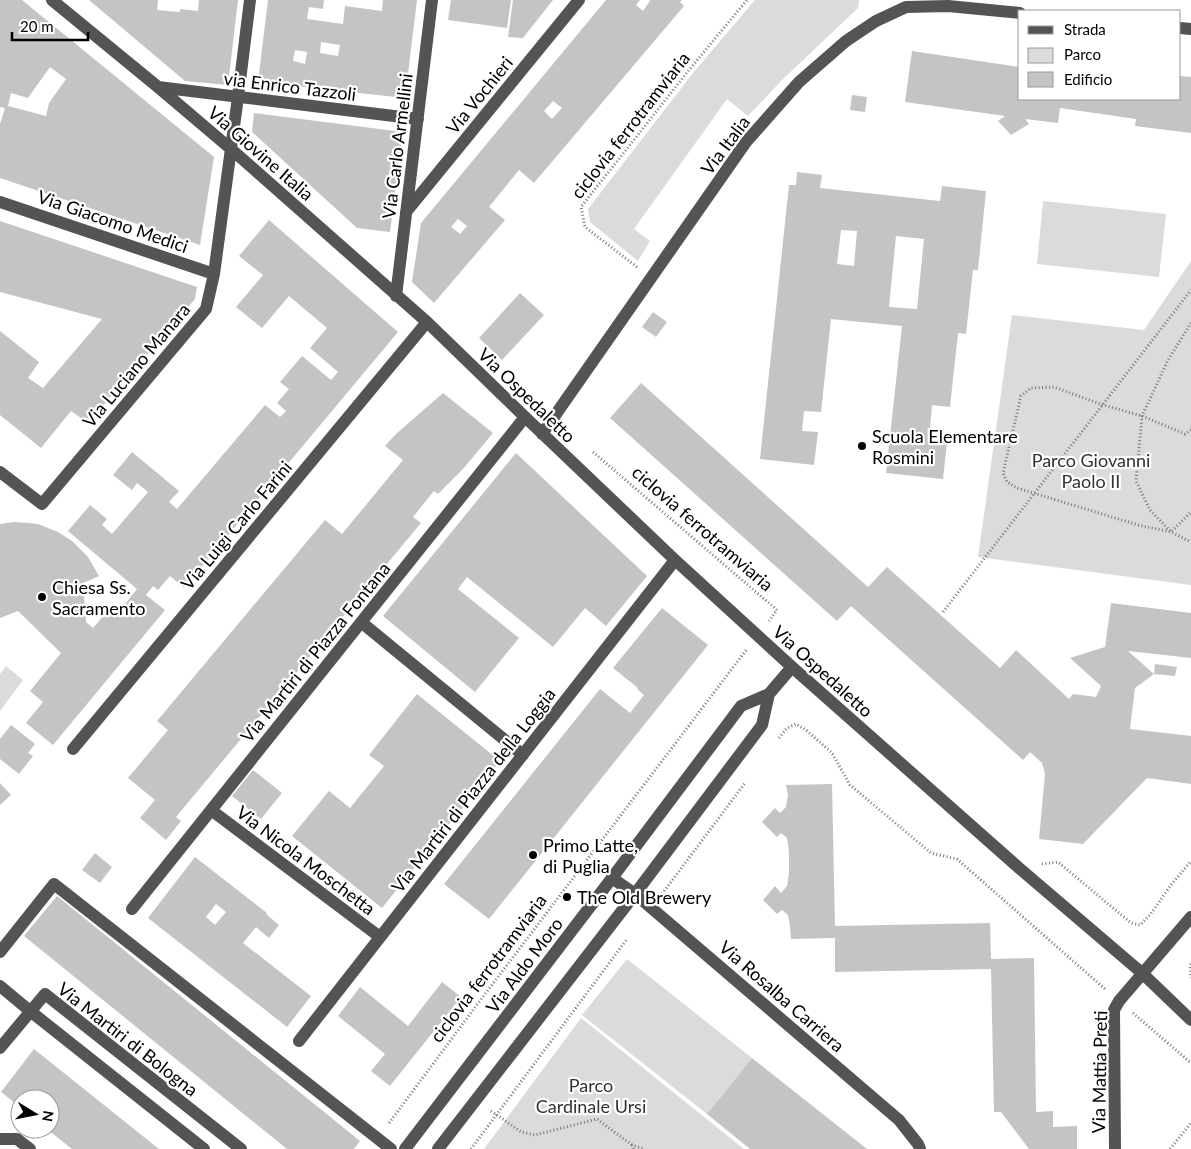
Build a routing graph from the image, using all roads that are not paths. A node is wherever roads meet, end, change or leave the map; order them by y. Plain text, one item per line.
1 (52, 0) edge
2 (250, 0) edge
3 (432, 0) edge
4 (579, 0) edge
5 (1018, 13) edge
6 (158, 87) junction
7 (238, 97) junction
8 (418, 119) junction
9 (231, 149) junction
10 (0, 202) edge
11 (406, 212) junction
12 (214, 274) junction
13 (396, 296) junction
14 (427, 322) junction
15 (442, 338) joint
16 (525, 418) junction
17 (542, 434) junction
18 (0, 472) edge
19 (675, 560) junction
20 (361, 622) junction
21 (792, 667) junction
22 (769, 694) junction
23 (73, 749) dead end
24 (523, 755) junction
25 (211, 810) junction
26 (612, 878) junction
27 (635, 894) junction
28 (132, 909) dead end
29 (1191, 917) edge
30 (380, 938) junction
31 (0, 952) edge
32 (1142, 973) junction
33 (0, 986) edge
34 (30, 1011) junction
35 (1191, 1020) edge
36 (299, 1041) dead end
37 (0, 1048) edge
38 (0, 1139) edge
39 (30, 1149) edge
40 (204, 1149) edge
41 (241, 1149) edge
42 (391, 1149) edge
43 (405, 1149) edge
44 (438, 1149) edge
45 (920, 1149) edge
46 (1115, 1149) edge

1 - 6 street, Via Giovine Italia
2 - 7 street, Via Luciano Manara
3 - 8 street, Via Carlo Armellini
4 - 11 street, Via Vochieri
5 - 17 street, Via Italia
6 - 7 street, via Enrico Tazzoli
6 - 9 street, Via Giovine Italia
7 - 8 street, via Enrico Tazzoli
7 - 9 street, Via Luciano Manara
8 - 11 street, Via Carlo Armellini
9 - 12 street, Via Luciano Manara
9 - 13 street, Via Giovine Italia
10 - 12 street, Via Giacomo Medici
11 - 13 street, Via Carlo Armellini
12 - 18 street, Via Luciano Manara
13 - 14 street, Via Giovine Italia
14 - 15 street, Via Giovine Italia
14 - 23 street, Via Luigi Carlo Farini
15 - 16 street, Via Ospedaletto
16 - 17 street, Via Ospedaletto
16 - 20 street, Via Martiri di Piazza Fontana
17 - 19 street, Via Ospedaletto
19 - 21 street, Via Ospedaletto
19 - 24 street, Via Martiri di Piazza della Loggia
20 - 24 street
20 - 25 street, Via Martiri di Piazza Fontana
21 - 22 street, Via Aldo Moro
21 - 32 street, Via Ospedaletto
22 - 26 street, Via Aldo Moro
22 - 27 street, Via Aldo Moro
24 - 30 street, Via Martiri di Piazza della Loggia
25 - 28 street, Via Martiri di Piazza Fontana
25 - 30 street, Via Nicola Moschetta
26 - 27 street, Via Rosalba Carriera
26 - 43 street, Via Aldo Moro
27 - 44 street, Via Aldo Moro
27 - 45 street, Via Rosalba Carriera
29 - 32 street, Via Mattia Preti
30 - 36 street, Via Martiri di Piazza della Loggia
31 - 42 street
32 - 35 street, Via Ospedaletto
32 - 46 street, Via Mattia Preti
33 - 34 street
34 - 37 street
34 - 40 street
34 - 41 street, Via Martiri di Bologna
38 - 39 street

